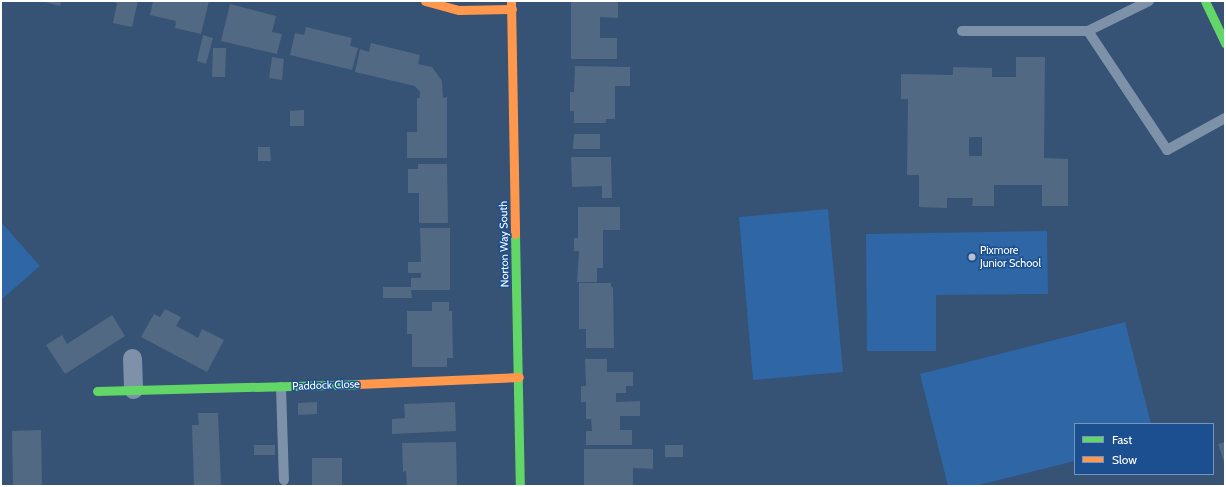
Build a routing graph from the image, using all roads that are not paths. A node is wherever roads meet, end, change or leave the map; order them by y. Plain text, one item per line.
1 (425, 1) edge
2 (1149, 1) edge
3 (1205, 1) edge
4 (512, 5) edge
5 (962, 31) dead end
6 (1088, 31) junction
7 (1225, 43) edge
8 (1225, 118) edge
9 (132, 358) dead end
10 (519, 377) junction
11 (281, 387) junction
12 (133, 389) junction
13 (98, 391) dead end
14 (284, 480) dead end
15 (520, 486) edge

1 - 4 street
2 - 6 lane
3 - 7 street
4 - 10 street, Norton Way South
5 - 6 lane
6 - 8 lane
9 - 12 street
10 - 11 street, Paddock Close
10 - 15 street, Norton Way South
11 - 12 street, Paddock Close
11 - 14 lane
12 - 13 street, Paddock Close

